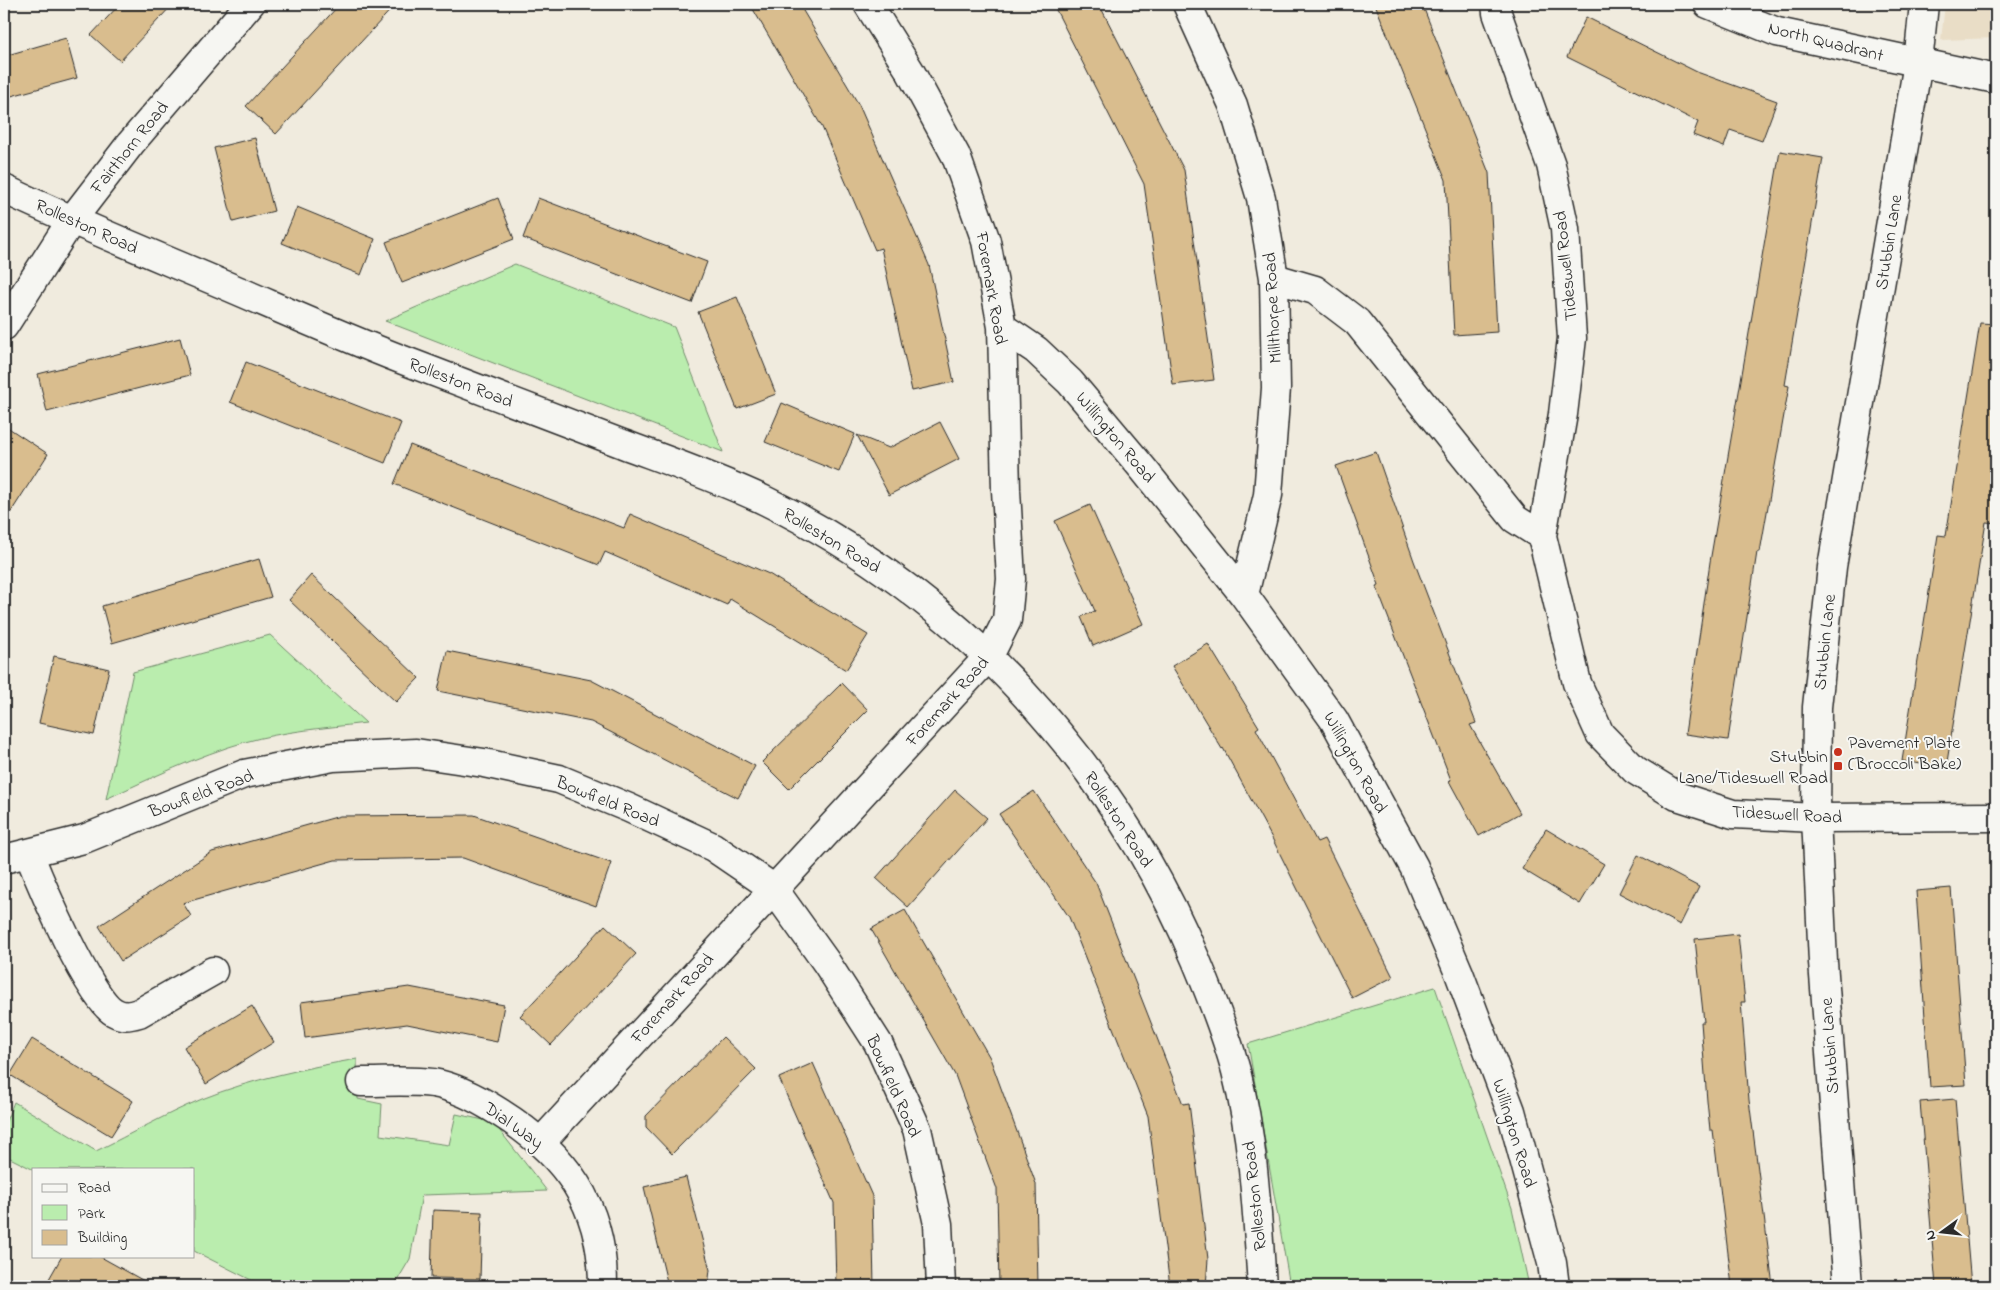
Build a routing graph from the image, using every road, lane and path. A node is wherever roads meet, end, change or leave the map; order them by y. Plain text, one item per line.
1 (250, 4) edge
2 (868, 4) edge
3 (1187, 4) edge
4 (1496, 4) edge
5 (1708, 4) edge
6 (1924, 4) edge
7 (1918, 62) junction
8 (1996, 79) edge
9 (4, 189) edge
10 (71, 221) junction
11 (1274, 278) junction
12 (4, 326) edge
13 (1002, 328) junction
14 (1542, 536) junction
15 (1244, 595) junction
16 (989, 656) junction
17 (1996, 817) edge
18 (1816, 818) junction
19 (16, 856) edge
20 (773, 888) junction
21 (213, 971) dead end
22 (361, 1082) dead end
23 (542, 1141) junction
24 (604, 1286) edge
25 (941, 1286) edge
26 (1262, 1286) edge
27 (1555, 1286) edge
28 (1848, 1286) edge

1 - 10 street, Fairthorn Road
2 - 13 street, Foremark Road
3 - 11 street, Millthorpe Road
4 - 14 street, Tideswell Road
5 - 7 street, North Quadrant
6 - 7 street, Stubbin Lane
7 - 8 street, North Quadrant
7 - 18 street, Stubbin Lane
9 - 10 street, Rolleston Road
10 - 12 street, Fairthorn Road
10 - 16 street, Rolleston Road
11 - 14 street
11 - 15 street, Millthorpe Road
13 - 15 street, Willington Road
13 - 16 street, Foremark Road
14 - 18 street, Tideswell Road
15 - 27 street, Willington Road
16 - 20 street, Foremark Road
16 - 26 street, Rolleston Road
17 - 18 street, Tideswell Road
18 - 28 street, Stubbin Lane
19 - 20 street, Bowfield Road
19 - 21 street
20 - 23 street, Foremark Road
20 - 25 street, Bowfield Road
22 - 23 street, Dial Way
23 - 24 street, Dial Way

